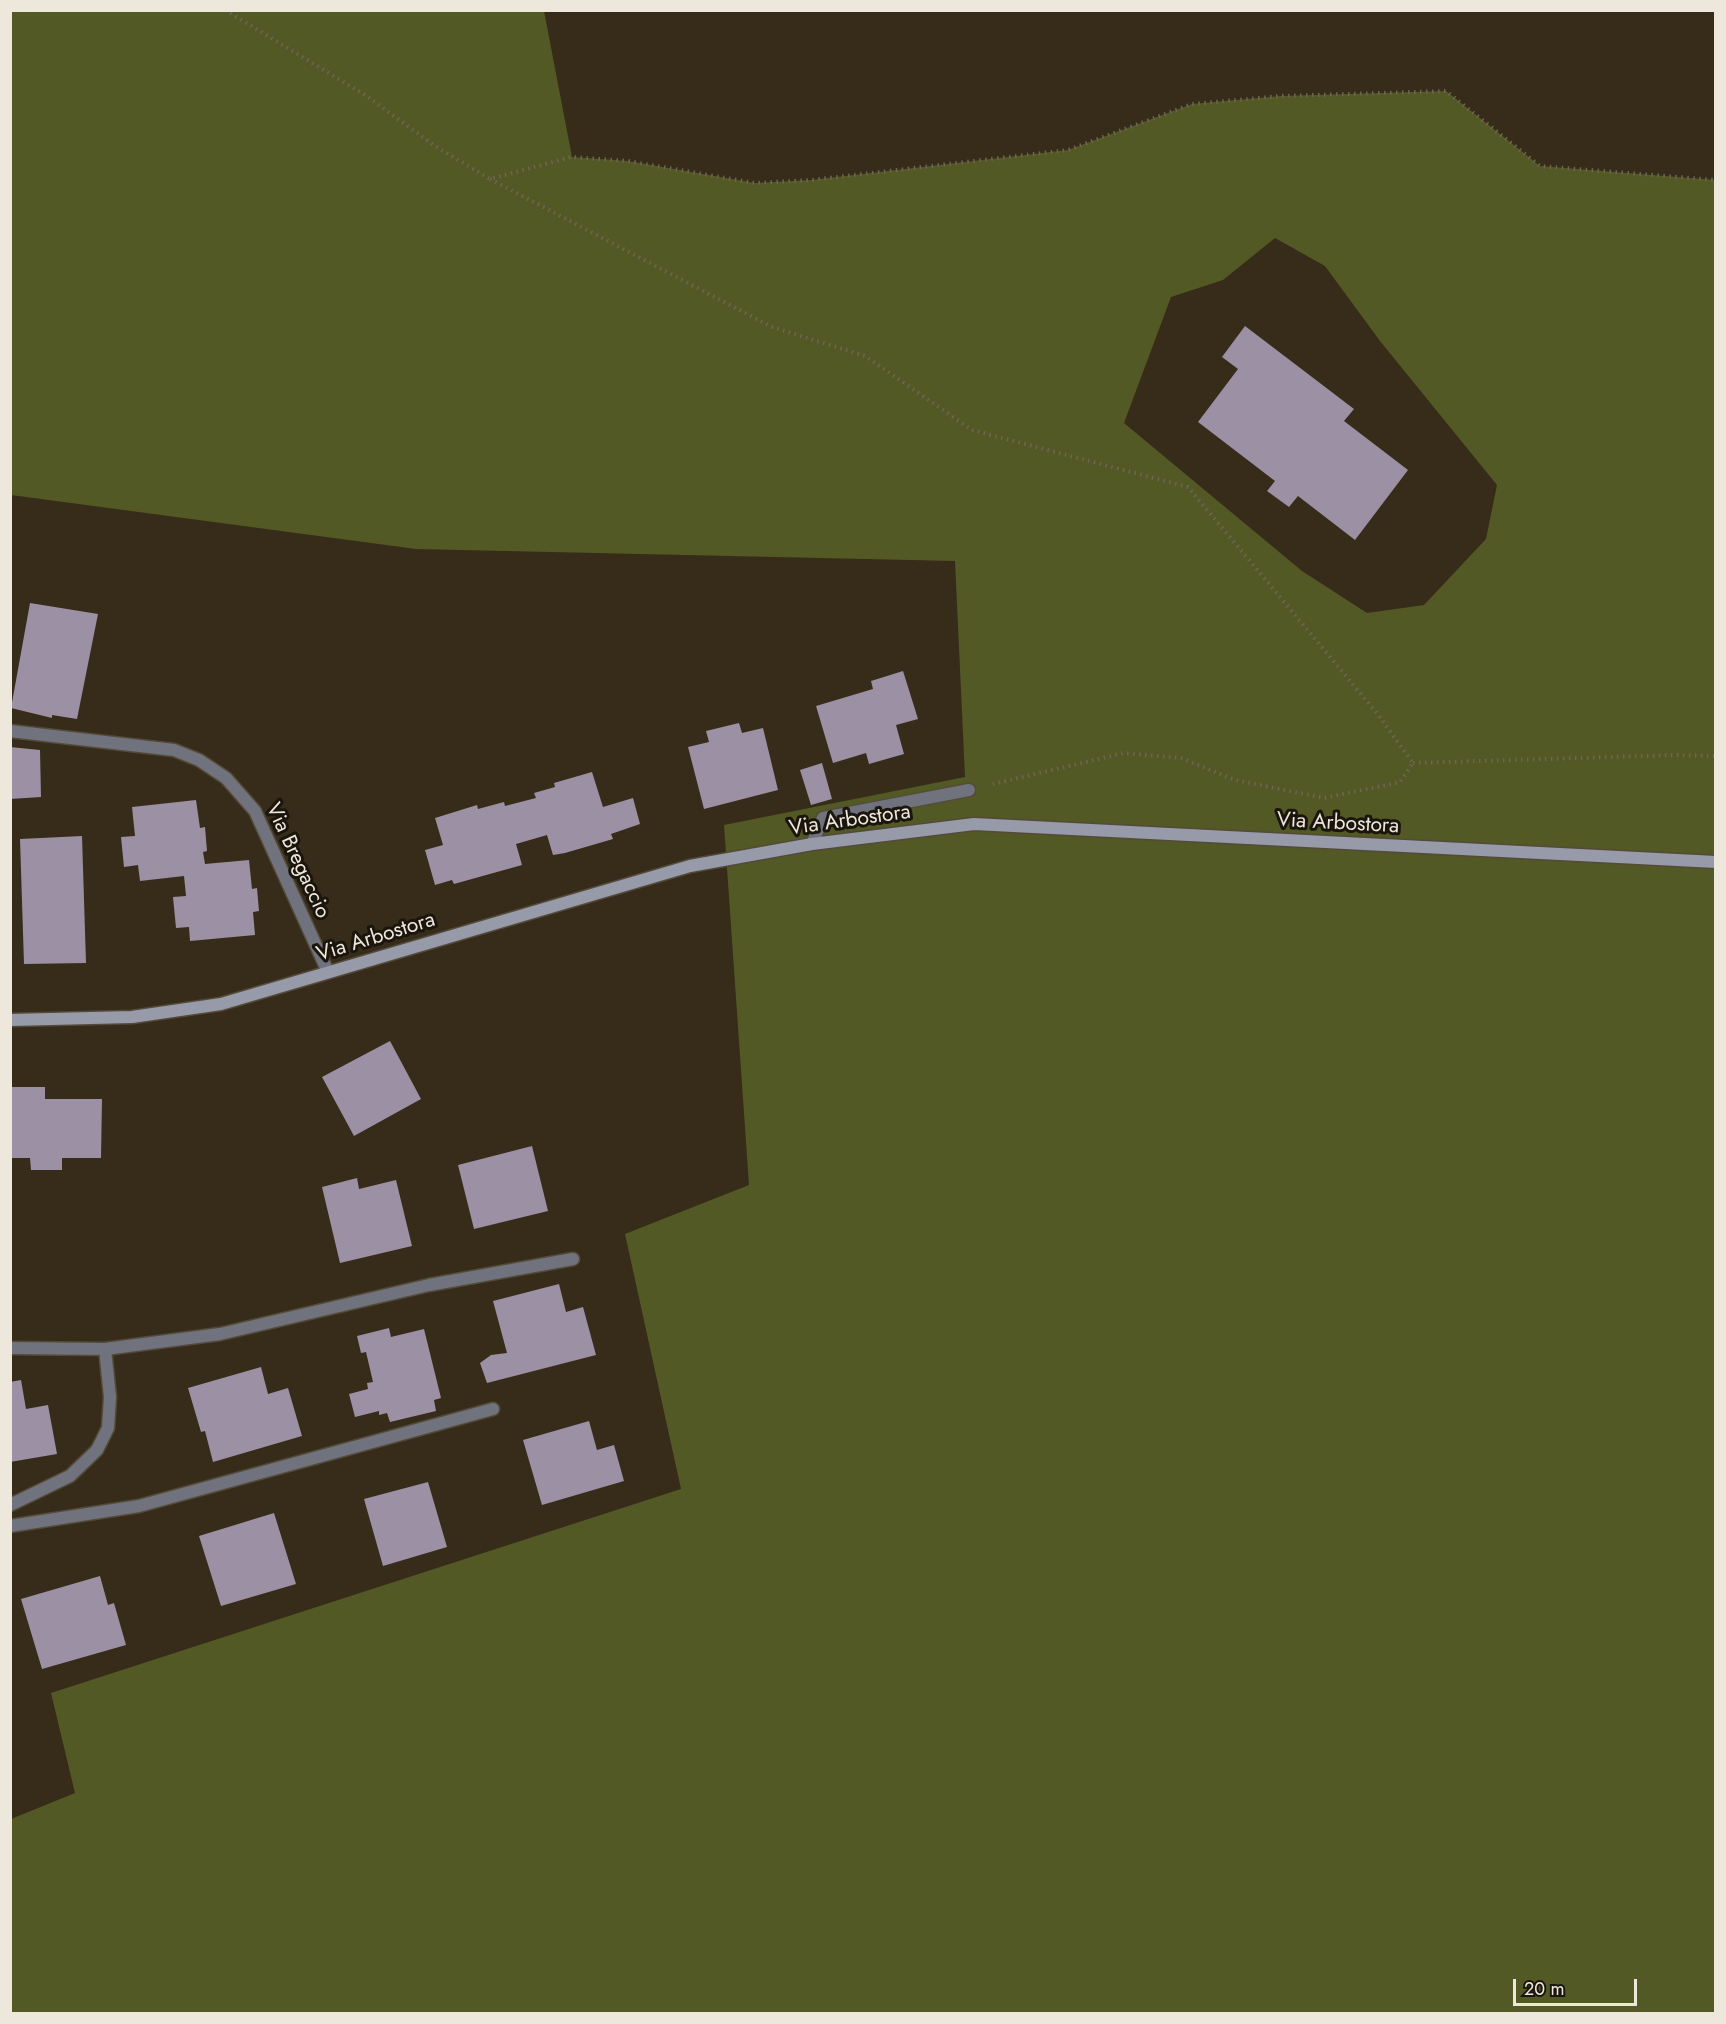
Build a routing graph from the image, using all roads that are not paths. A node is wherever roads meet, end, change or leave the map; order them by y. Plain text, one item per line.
1 (10, 731) edge
2 (969, 790) road end
3 (812, 844) junction
4 (1716, 862) edge
5 (328, 972) junction
6 (10, 1020) edge
7 (573, 1258) dead end
8 (10, 1348) edge
9 (105, 1349) junction
10 (493, 1409) dead end
11 (10, 1505) edge
12 (10, 1526) edge

1 - 5 street, Via Bregaccio
2 - 3 street
3 - 4 street, Via Arbostora
3 - 5 street, Via Arbostora
5 - 6 street, Via Arbostora
7 - 9 street
8 - 9 street
9 - 11 street
10 - 12 street

